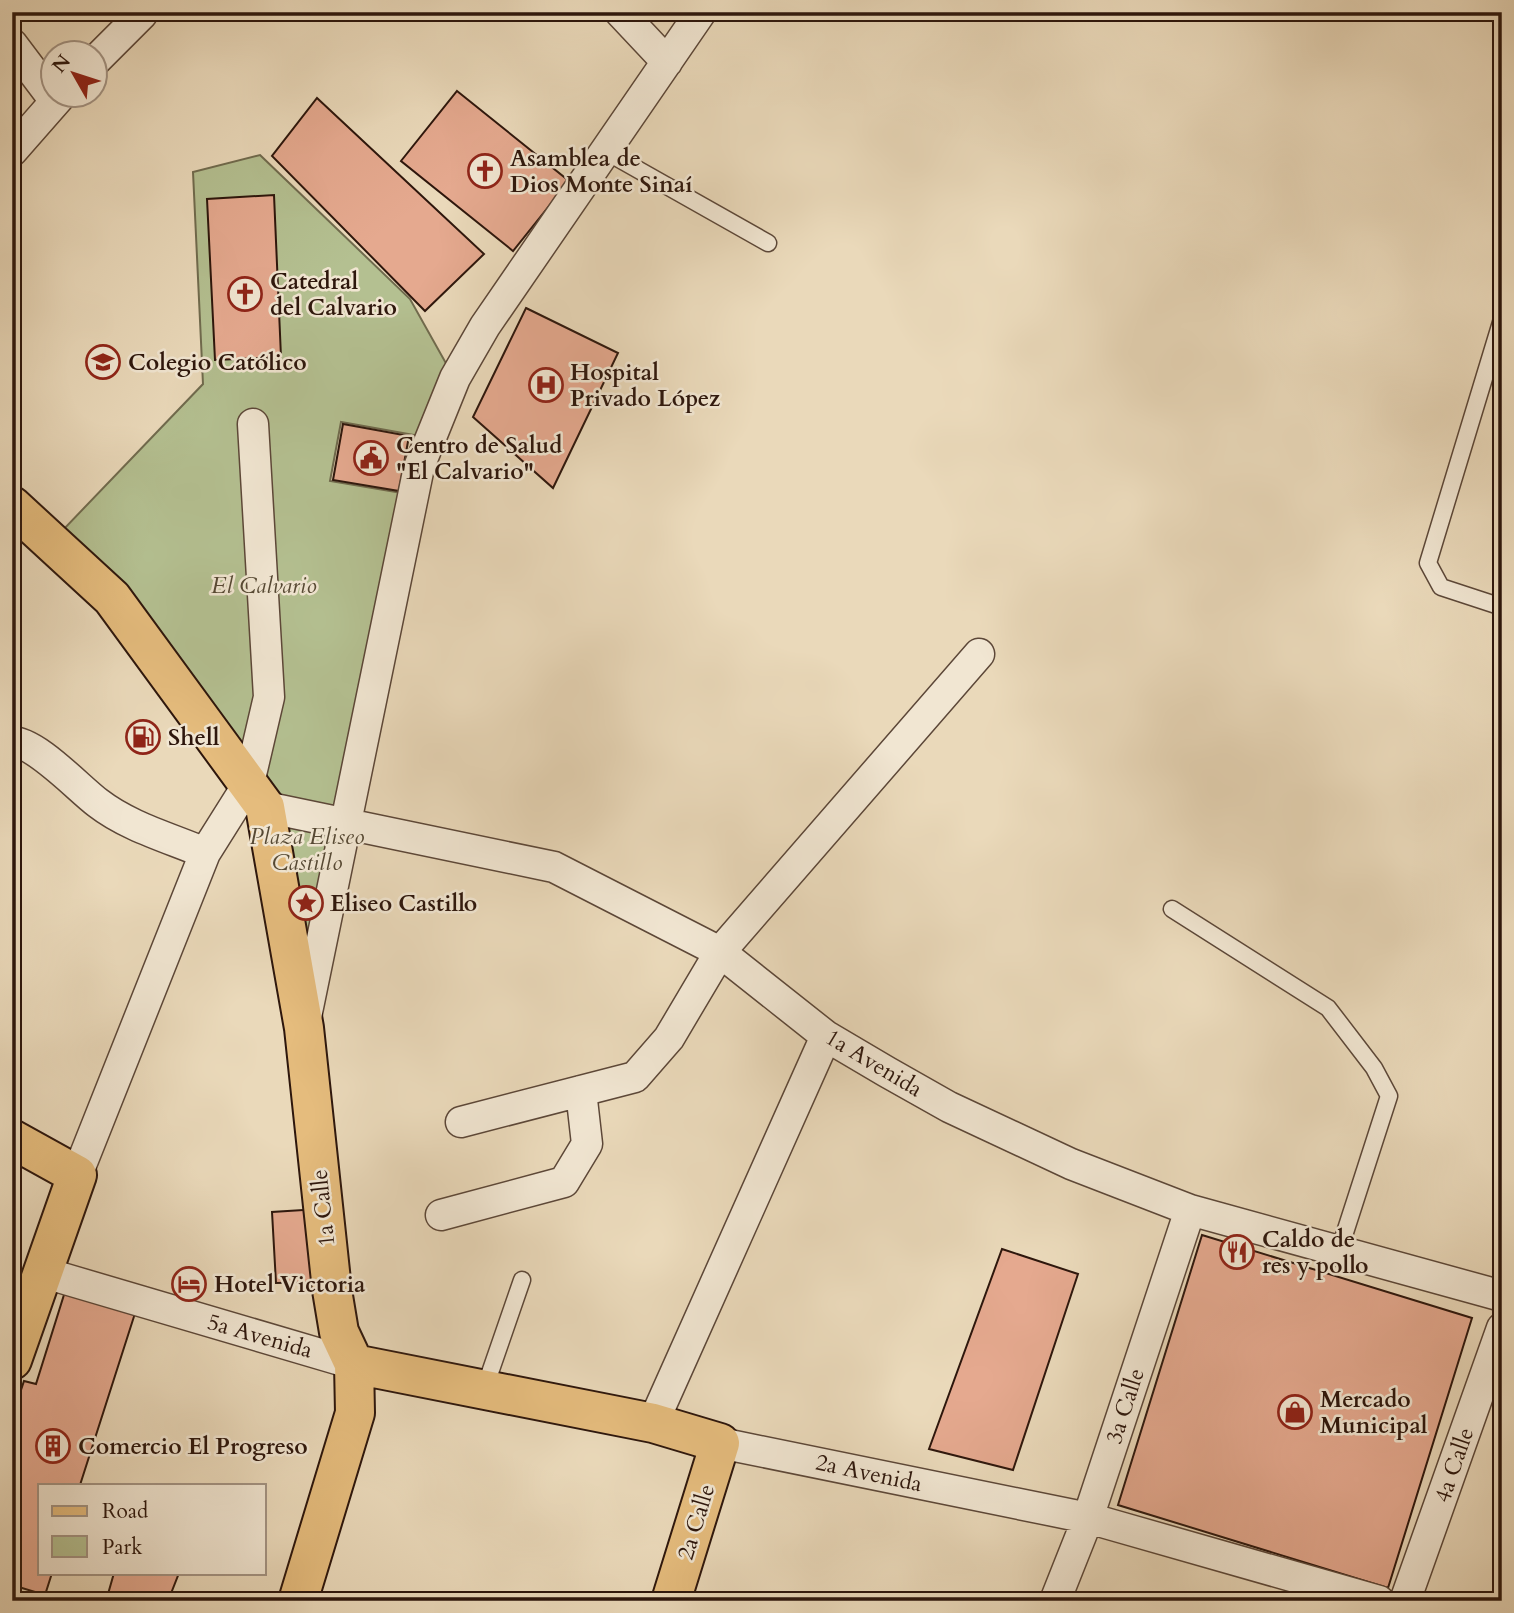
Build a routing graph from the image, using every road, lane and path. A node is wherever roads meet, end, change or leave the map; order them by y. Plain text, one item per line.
1 (620, 12) edge
2 (701, 12) edge
3 (142, 14) dead end
4 (12, 44) edge
5 (108, 48) edge
6 (667, 62) junction
7 (38, 74) edge
8 (50, 108) edge
9 (12, 151) edge
10 (605, 151) junction
11 (768, 243) dead end
12 (1502, 319) edge
13 (253, 424) dead end
14 (12, 506) edge
15 (1502, 607) edge
16 (979, 654) dead end
17 (12, 742) edge
18 (257, 795) junction
19 (345, 824) junction
20 (205, 853) junction
21 (1172, 909) dead end
22 (720, 952) junction
23 (304, 1028) junction
24 (826, 1036) junction
25 (581, 1091) junction
26 (461, 1122) dead end
27 (12, 1139) edge
28 (77, 1175) junction
29 (1190, 1210) junction
30 (441, 1215) dead end
31 (1339, 1251) junction
32 (45, 1273) junction
33 (522, 1280) dead end
34 (1502, 1296) edge
35 (1502, 1328) edge
36 (12, 1360) edge
37 (354, 1364) junction
38 (484, 1390) junction
39 (653, 1423) junction
40 (720, 1443) junction
41 (1088, 1518) junction
42 (298, 1601) edge
43 (671, 1601) edge
44 (1055, 1601) edge
45 (1379, 1601) edge
46 (1405, 1601) edge

1 - 6 street
2 - 6 street
3 - 5 street
4 - 7 street
6 - 10 street
8 - 9 street
10 - 11 lane
10 - 19 street
12 - 15 lane
13 - 18 street
14 - 18 main road
16 - 22 street
17 - 20 street
18 - 19 street, 1a Avenida
18 - 20 street
18 - 23 main road, 1a Calle
19 - 22 street, 1a Avenida
19 - 23 street
20 - 28 street
21 - 31 lane
22 - 24 street, 1a Avenida
22 - 25 street
23 - 37 main road, 1a Calle
24 - 29 street, 1a Avenida
24 - 39 street
25 - 26 street
25 - 30 street
27 - 28 main road
28 - 32 main road
29 - 31 street, 1a Avenida
29 - 41 street, 3a Calle
31 - 34 street, 1a Avenida
32 - 36 main road
32 - 37 street, 5a Avenida
33 - 38 lane
35 - 46 street, 4a Calle
37 - 38 main road, 2a Avenida
37 - 42 main road, 1a Calle
38 - 39 main road, 2a Avenida
39 - 40 main road, 2a Avenida
40 - 41 street, 2a Avenida
40 - 43 main road, 2a Calle
41 - 44 street, 3a Calle
41 - 45 street, 2a Avenida

